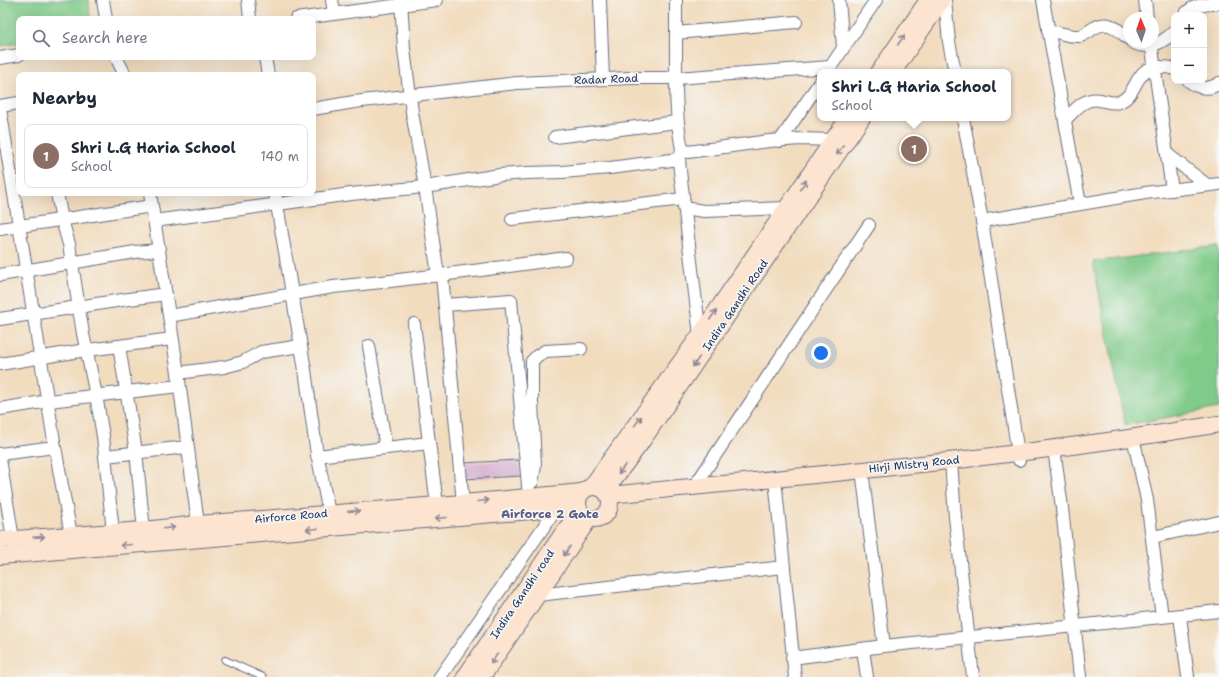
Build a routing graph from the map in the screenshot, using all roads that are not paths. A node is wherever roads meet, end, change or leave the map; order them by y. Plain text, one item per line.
1 (103, 0) edge
2 (248, 0) edge
3 (332, 0) edge
4 (438, 0) edge
5 (600, 0) edge
6 (676, 0) edge
7 (839, 0) edge
8 (876, 0) edge
9 (928, 0) edge
10 (944, 0) edge
11 (1043, 0) edge
12 (1145, 0) edge
13 (401, 2) edge
14 (1219, 3) edge
15 (1146, 12) edge
16 (1187, 12) edge
17 (334, 14) junction
18 (106, 16) edge
19 (250, 16) edge
20 (316, 16) edge
21 (796, 22) dead end
22 (1048, 30) junction
23 (676, 33) junction
24 (1123, 34) edge
25 (1171, 34) edge
26 (1159, 41) edge
27 (843, 48) junction
28 (1152, 48) edge
29 (16, 55) edge
30 (0, 58) edge
31 (118, 60) edge
32 (266, 60) edge
33 (1154, 67) junction
34 (828, 69) edge
35 (881, 69) edge
36 (895, 69) edge
37 (954, 69) edge
38 (1171, 69) edge
39 (817, 70) edge
40 (124, 72) edge
41 (268, 72) edge
42 (676, 78) junction
43 (603, 79) junction
44 (1219, 83) edge
45 (1193, 84) edge
46 (817, 86) edge
47 (410, 95) junction
48 (16, 104) edge
49 (0, 107) edge
50 (316, 109) edge
51 (1065, 120) junction
52 (846, 121) edge
53 (860, 121) edge
54 (964, 121) edge
55 (677, 122) junction
56 (555, 137) dead end
57 (834, 140) junction
58 (780, 141) junction
59 (681, 154) junction
60 (1167, 154) junction
61 (1213, 184) edge
62 (425, 187) junction
63 (1172, 190) junction
64 (58, 196) edge
65 (150, 196) edge
66 (276, 199) edge
67 (684, 203) junction
68 (1080, 204) junction
69 (152, 206) junction
70 (787, 208) junction
71 (512, 219) dead end
72 (62, 220) junction
73 (154, 221) junction
74 (982, 221) junction
75 (869, 225) dead end
76 (20, 227) junction
77 (0, 229) edge
78 (159, 250) junction
79 (566, 258) dead end
80 (72, 262) junction
81 (27, 270) junction
82 (0, 275) edge
83 (440, 275) junction
84 (166, 294) junction
85 (292, 295) junction
86 (445, 305) junction
87 (79, 307) junction
88 (34, 313) junction
89 (169, 316) junction
90 (0, 319) edge
91 (414, 324) dead end
92 (700, 335) junction
93 (172, 339) junction
94 (119, 346) junction
95 (301, 346) junction
96 (369, 346) dead end
97 (581, 349) dead end
98 (86, 350) junction
99 (41, 357) junction
100 (0, 364) edge
101 (178, 373) junction
102 (179, 386) junction
103 (127, 391) junction
104 (96, 395) junction
105 (49, 401) junction
106 (0, 409) edge
107 (1219, 424) edge
108 (1219, 433) edge
109 (429, 443) junction
110 (55, 446) junction
111 (1135, 446) junction
112 (187, 447) junction
113 (386, 448) junction
114 (136, 452) junction
115 (1055, 452) junction
116 (0, 454) edge
117 (105, 456) junction
118 (317, 456) junction
119 (1019, 456) junction
120 (0, 459) edge
121 (951, 464) junction
122 (863, 478) junction
123 (775, 484) junction
124 (694, 487) junction
125 (529, 497) junction
126 (593, 501) junction
127 (463, 503) junction
128 (437, 505) junction
129 (4, 506) edge
130 (556, 509) junction
131 (329, 513) junction
132 (1219, 522) edge
133 (198, 524) junction
134 (144, 530) junction
135 (113, 532) junction
136 (71, 535) junction
137 (1153, 536) junction
138 (7, 540) edge
139 (0, 556) edge
140 (783, 567) junction
141 (538, 595) junction
142 (1219, 611) edge
143 (1180, 616) junction
144 (1162, 617) junction
145 (1075, 626) junction
146 (968, 638) junction
147 (884, 646) junction
148 (863, 649) junction
149 (792, 658) junction
150 (225, 660) dead end
151 (263, 677) edge
152 (440, 677) edge
153 (465, 677) edge
154 (482, 677) edge
155 (795, 677) edge
156 (867, 677) edge
157 (973, 677) edge
158 (1080, 677) edge
159 (1188, 677) edge

1 - 18 street
2 - 19 street
3 - 17 street
4 - 13 street
5 - 43 street
6 - 23 street
7 - 27 street
8 - 27 street
35 -> 9 main road
10 - 36 main road
10 - 37 street
11 - 22 street
12 - 15 street
13 - 17 street
13 - 47 street
14 - 16 street
17 - 20 street
21 - 23 street
22 - 24 street
22 - 51 street
23 - 42 street
25 - 26 street
27 - 34 street
28 - 33 street
29 - 30 street
31 - 40 street
32 - 41 street
33 - 38 street
33 - 51 street
33 - 60 street
39 - 42 street, Radar Road
42 - 43 street, Radar Road
42 - 55 street
43 - 47 street, Radar Road
44 - 45 street
46 - 58 street
47 - 50 street, Radar Road
47 - 62 street
48 - 49 street
49 - 76 street
51 - 68 street
52 - 57 main road, Indira Gandhi Road
53 -> 126 main road, Indira Gandhi Road
54 - 74 street
55 - 56 street
55 - 59 street
57 - 58 street
70 -> 57 main road, Indira Gandhi Road
58 - 59 street
59 - 62 street
59 - 67 street
60 - 61 street
60 - 63 street
61 - 63 street
62 - 66 street
62 - 83 street
63 - 68 street
64 - 72 street
65 - 69 street
66 - 73 street
66 - 85 street
67 - 70 street
67 - 71 street
67 - 92 street
68 - 74 street
69 - 72 street
69 - 73 street
92 -> 70 main road, Indira Gandhi Road
72 - 76 street
72 - 80 street
73 - 78 street
74 - 119 street
75 - 124 street
76 - 77 street
76 - 81 street
78 - 80 street
78 - 84 street
79 - 83 street
80 - 81 street
80 - 87 street
81 - 82 street
81 - 88 street
83 - 85 street
83 - 86 street
84 - 87 street
84 - 89 street
85 - 89 street
85 - 95 street
86 - 125 street
86 - 127 street
87 - 88 street
87 - 98 street
88 - 90 street
88 - 99 street
89 - 93 street
91 - 109 street
126 -> 92 main road, Indira Gandhi Road
93 - 94 street
93 - 101 street
94 - 98 street
94 - 103 street
95 - 101 street
95 - 118 street
96 - 113 street
97 - 125 street
98 - 99 street
98 - 104 street
99 - 100 street
99 - 105 street
101 - 102 street
102 - 103 street
102 - 112 street
103 - 104 street
103 - 114 street
104 - 105 street
104 - 117 street
105 - 106 street
105 - 110 street
107 - 115 main road, Hirji Mistry Road
108 - 111 main road, Hirji Mistry Road
109 - 113 street
109 - 128 street
110 - 116 street
110 - 136 street
111 - 115 main road, Hirji Mistry Road
111 - 137 street
112 - 114 street
112 - 133 street
113 - 118 street
114 - 117 street
114 - 134 street
115 - 119 main road, Hirji Mistry Road
115 - 145 street
117 - 135 street
118 - 131 street
119 - 121 main road, Hirji Mistry Road
120 - 129 street
121 - 122 main road, Hirji Mistry Road
121 - 123 main road, Hirji Mistry Road
121 - 146 street
122 - 123 main road, Hirji Mistry Road
122 - 147 street
123 - 124 main road, Hirji Mistry Road
123 - 126 main road, Hirji Mistry Road
123 - 140 street
124 - 126 main road, Hirji Mistry Road
125 - 126 main road, Airforce Road
127 -> 125 main road, Airforce Road
126 - 130 main road, Airforce Road
126 -> 141 main road, Indira Gandhi road
126 - 153 main road, Indira Gandhi road
127 - 128 main road, Airforce Road
131 -> 128 main road, Airforce Road
129 - 138 street
130 -> 139 main road, Airforce Road
130 - 152 street
131 - 133 main road, Airforce Road
132 - 137 street
134 -> 133 main road, Airforce Road
134 - 135 main road, Airforce Road
135 - 136 main road, Airforce Road
138 -> 136 main road, Airforce Road
137 - 144 street
140 - 141 street
140 - 149 street
141 -> 154 main road, Indira Gandhi road
142 - 143 street
143 - 144 street
143 - 159 street
144 - 145 street
145 - 146 street
145 - 158 street
146 - 147 street
146 - 157 street
147 - 148 street
148 - 149 street
148 - 156 street
149 - 155 street
150 - 151 lane

